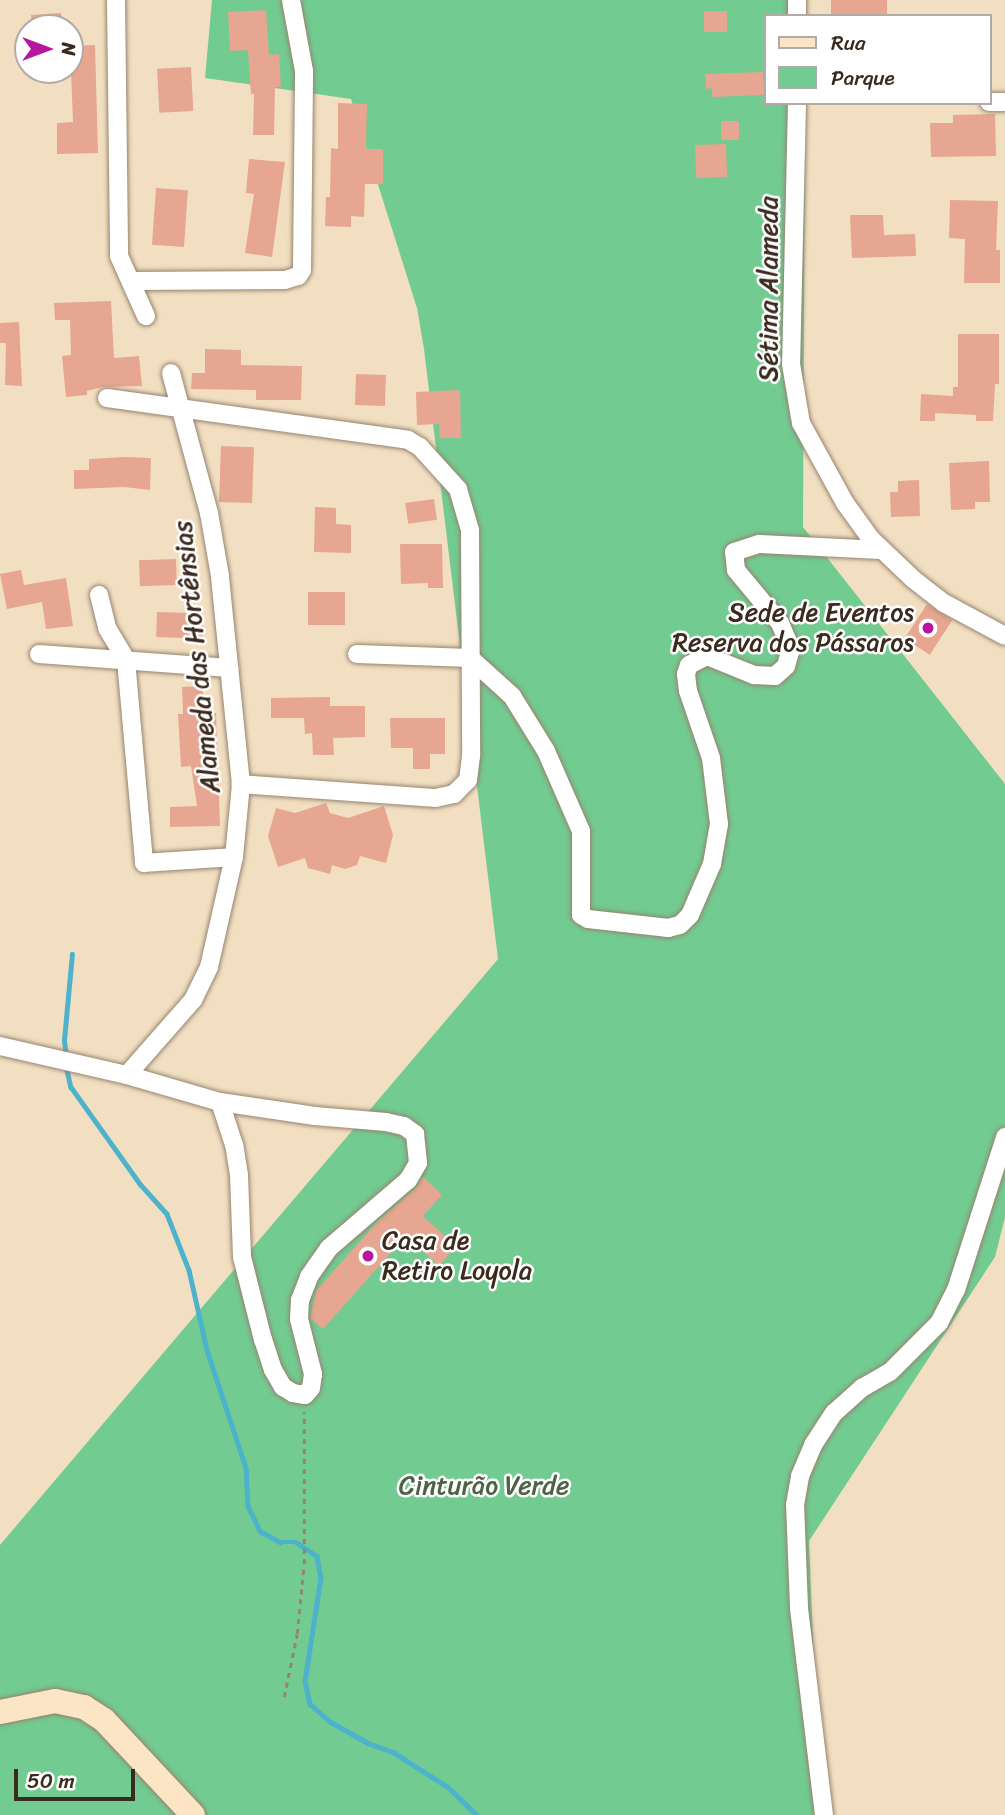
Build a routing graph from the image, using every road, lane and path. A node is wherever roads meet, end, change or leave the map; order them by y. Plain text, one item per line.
1 (116, 0) edge
2 (291, 0) edge
3 (797, 105) edge
4 (131, 281) junction
5 (146, 316) dead end
6 (171, 373) dead end
7 (107, 398) dead end
8 (183, 409) junction
9 (882, 550) junction
10 (99, 595) dead end
11 (1005, 636) edge
12 (357, 653) dead end
13 (38, 654) dead end
14 (470, 658) junction
15 (126, 660) junction
16 (229, 668) junction
17 (241, 784) junction
18 (234, 857) junction
19 (0, 1046) edge
20 (127, 1075) junction
21 (220, 1102) junction
22 (1005, 1137) edge
23 (305, 1395) junction
24 (284, 1697) dead end
25 (0, 1712) edge
26 (193, 1815) edge
27 (824, 1815) edge

1 - 4 street
2 - 4 street
3 - 9 street, Sétima Alameda
4 - 5 street
6 - 8 street, Alameda das Hortênsias
7 - 8 street
8 - 14 street
8 - 16 street, Alameda das Hortênsias
9 - 11 street, Sétima Alameda
9 - 14 street
10 - 15 street
12 - 14 street
13 - 15 street
14 - 17 street
15 - 16 street
15 - 18 street
16 - 17 street, Alameda das Hortênsias
17 - 18 street, Alameda das Hortênsias
18 - 20 street, Alameda das Hortênsias
19 - 20 street
20 - 21 street
21 - 23 street
21 - 23 street
22 - 27 street
23 - 24 path
25 - 26 main road

